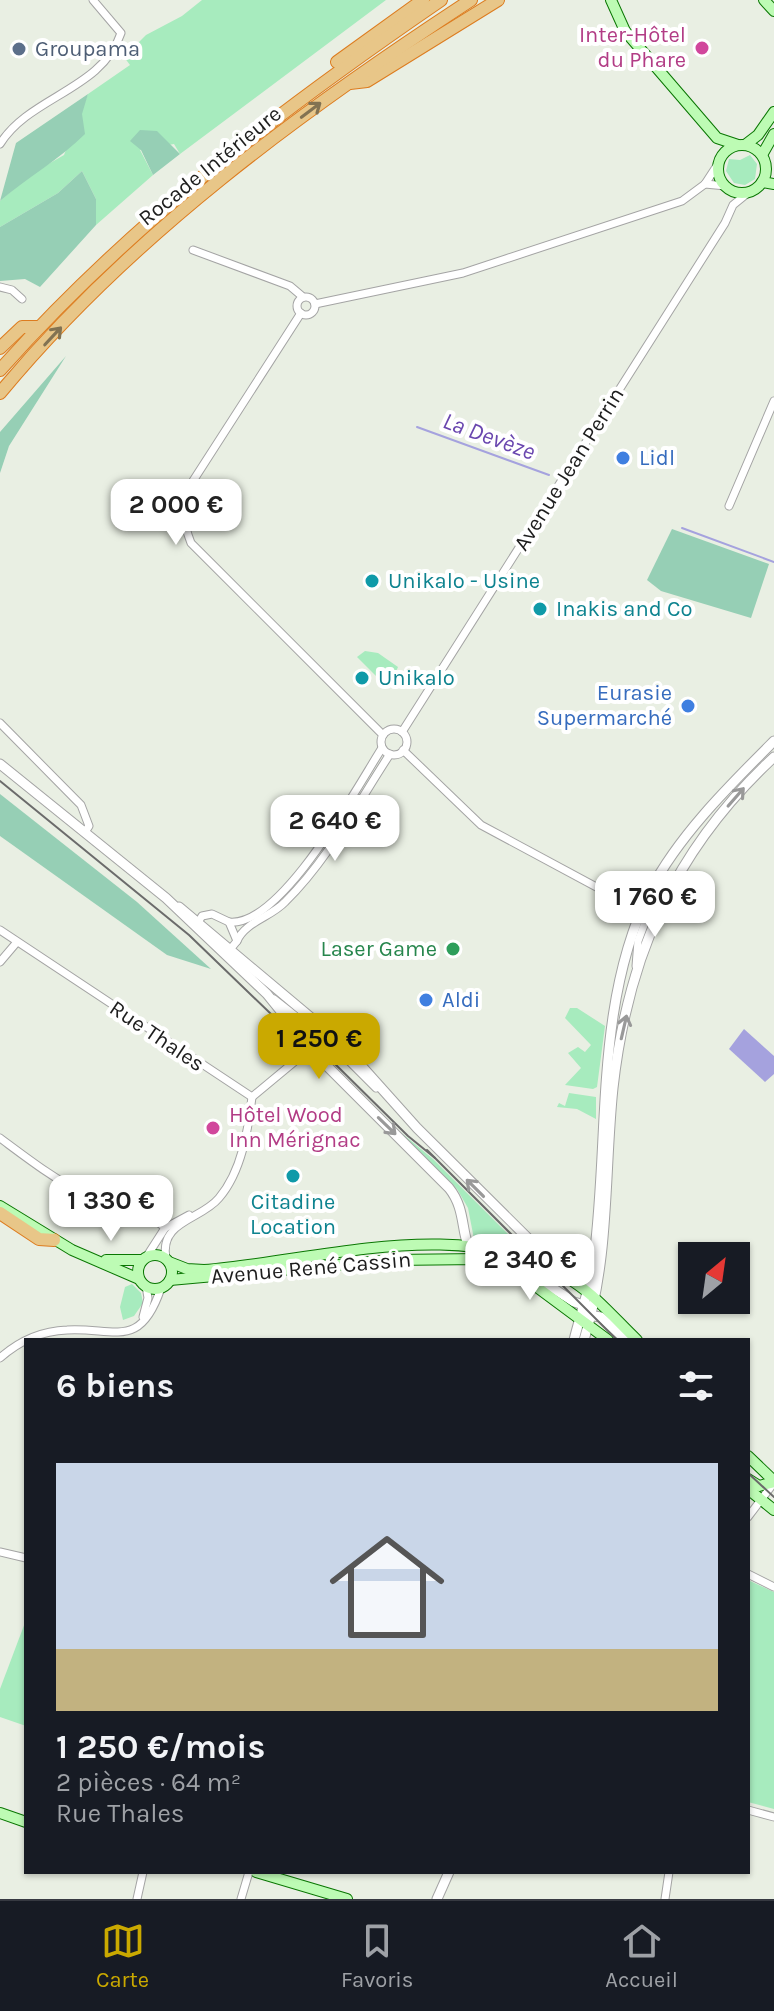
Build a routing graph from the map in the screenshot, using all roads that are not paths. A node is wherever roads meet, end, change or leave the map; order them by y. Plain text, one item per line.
1 (93, 0) edge
2 (423, 0) edge
3 (441, 0) edge
4 (471, 0) edge
5 (498, 0) edge
6 (509, 0) edge
7 (611, 0) edge
8 (764, 0) edge
9 (774, 11) edge
10 (441, 35) junction
11 (320, 83) junction
12 (346, 84) junction
13 (774, 112) edge
14 (774, 134) edge
15 (717, 138) junction
16 (0, 144) edge
17 (741, 145) junction
18 (762, 155) junction
19 (719, 161) junction
20 (762, 182) junction
21 (705, 184) junction
22 (774, 184) edge
23 (726, 187) junction
24 (749, 192) junction
25 (733, 205) junction
26 (193, 250) dead end
27 (0, 287) edge
28 (303, 297) junction
29 (22, 299) dead end
30 (315, 304) junction
31 (301, 313) junction
32 (38, 327) junction
33 (0, 348) edge
34 (0, 370) edge
35 (0, 393) edge
36 (774, 401) edge
37 (729, 506) dead end
38 (0, 723) edge
39 (402, 732) junction
40 (383, 735) junction
41 (774, 741) edge
42 (382, 748) junction
43 (403, 750) junction
44 (390, 754) junction
45 (761, 754) junction
46 (773, 762) edge
47 (0, 764) edge
48 (85, 832) junction
49 (286, 895) junction
50 (658, 908) junction
51 (641, 911) junction
52 (229, 922) junction
53 (198, 926) junction
54 (0, 930) edge
55 (237, 941) junction
56 (17, 942) junction
57 (219, 949) junction
58 (232, 951) junction
59 (0, 962) edge
60 (635, 978) junction
61 (267, 994) junction
62 (329, 1033) junction
63 (314, 1048) junction
64 (252, 1097) junction
65 (396, 1104) junction
66 (0, 1138) edge
67 (0, 1206) edge
68 (0, 1213) edge
69 (200, 1213) junction
70 (165, 1228) junction
71 (54, 1240) junction
72 (465, 1244) junction
73 (81, 1254) junction
74 (145, 1258) junction
75 (479, 1259) junction
76 (168, 1260) junction
77 (494, 1264) junction
78 (572, 1280) junction
79 (142, 1282) junction
80 (166, 1284) junction
81 (587, 1291) junction
82 (596, 1299) junction
83 (583, 1306) junction
84 (586, 1319) junction
85 (137, 1325) junction
86 (124, 1336) edge
87 (31, 1338) edge
88 (575, 1338) edge
89 (584, 1338) edge
90 (606, 1338) edge
91 (624, 1338) edge
92 (635, 1338) edge
93 (24, 1340) edge
94 (0, 1358) edge
95 (750, 1458) edge
96 (750, 1480) edge
97 (774, 1482) edge
98 (750, 1490) edge
99 (774, 1495) edge
100 (762, 1498) junction
101 (774, 1510) edge
102 (750, 1514) edge
103 (0, 1552) edge
104 (24, 1558) edge
105 (750, 1575) edge
106 (774, 1587) edge
107 (750, 1811) edge
108 (0, 1813) edge
109 (774, 1817) edge
110 (24, 1821) edge
111 (143, 1874) edge
112 (248, 1874) edge
113 (263, 1874) edge
114 (448, 1874) edge
115 (669, 1874) edge
116 (137, 1899) edge
117 (241, 1899) edge
118 (347, 1899) edge
119 (437, 1899) edge
120 (665, 1899) edge

1 - 16 street
2 - 11 highway
3 - 11 highway
4 - 12 highway, Rocade Intérieure
5 - 10 highway
6 - 10 highway
7 - 15 main road
8 - 9 main road
10 - 12 highway
11 - 32 highway
35 -> 12 highway, Rocade Intérieure
13 - 17 main road
14 - 18 main road
15 - 17 main road
15 - 19 main road
17 - 18 main road
17 - 19 main road
18 - 20 main road
19 - 21 street
19 - 23 main road
20 - 22 main road
20 - 24 main road
21 - 23 street
21 - 30 street
23 - 24 main road
23 - 25 street
24 - 25 street, Avenue Jean Perrin
25 - 39 street, Avenue Jean Perrin
26 - 28 street
27 - 29 street
28 - 30 street
28 - 31 street
30 - 31 street
31 - 40 street
32 - 33 highway
32 - 34 highway
36 - 37 street
38 - 48 street
39 - 40 street
39 - 43 street
40 - 42 street
41 - 45 street
42 - 44 street
42 - 49 street
43 - 44 street
43 - 51 street
44 - 49 street
45 - 46 street
45 - 51 street
50 -> 46 street
47 - 48 street
48 - 53 street
49 - 52 street
49 - 55 street
50 - 51 street
50 - 60 street
51 - 60 street
51 - 81 street
52 - 53 street
52 - 55 street
53 - 57 street
53 - 58 street
54 - 56 street, Rue Thales
55 - 58 street
56 - 59 street
56 - 64 street, Rue Thales
57 - 58 street
57 - 61 street
58 - 62 street
82 -> 60 street
61 - 62 street
61 - 63 street
62 - 63 street
62 - 65 street
63 - 64 street
63 - 65 street
63 -> 72 street
64 - 69 street
78 -> 65 street
66 - 70 street
67 - 71 main road
68 - 71 highway
69 - 70 street
69 - 76 street
70 - 74 street
71 - 73 main road
72 - 75 street
72 - 76 main road, Avenue René Cassin
72 - 78 main road, Avenue René Cassin
73 - 74 main road
73 - 79 main road
74 - 76 main road
74 - 79 main road
75 - 77 main road, Avenue René Cassin
75 - 80 main road, Avenue René Cassin
76 - 80 main road
77 - 83 street
77 - 84 main road, Avenue René Cassin
78 - 81 main road, Avenue René Cassin
79 - 80 main road
79 - 85 street
80 - 85 street
81 - 82 main road, Avenue René Cassin
81 - 83 street
82 - 83 street
82 - 84 street
82 - 92 main road, Avenue René Cassin
83 - 84 street
84 - 88 street
84 - 89 street
84 - 90 main road, Avenue René Cassin
84 - 91 street
85 - 86 street
86 - 87 street
93 - 94 street
95 - 97 main road
96 - 97 main road
97 - 100 street
98 - 100 main road
99 - 100 main road
100 - 101 main road
100 - 102 street
103 - 104 street
105 - 106 street
107 - 109 street
108 - 110 main road
111 - 116 street
112 - 117 street
113 - 118 main road
114 - 119 street
115 - 120 street

